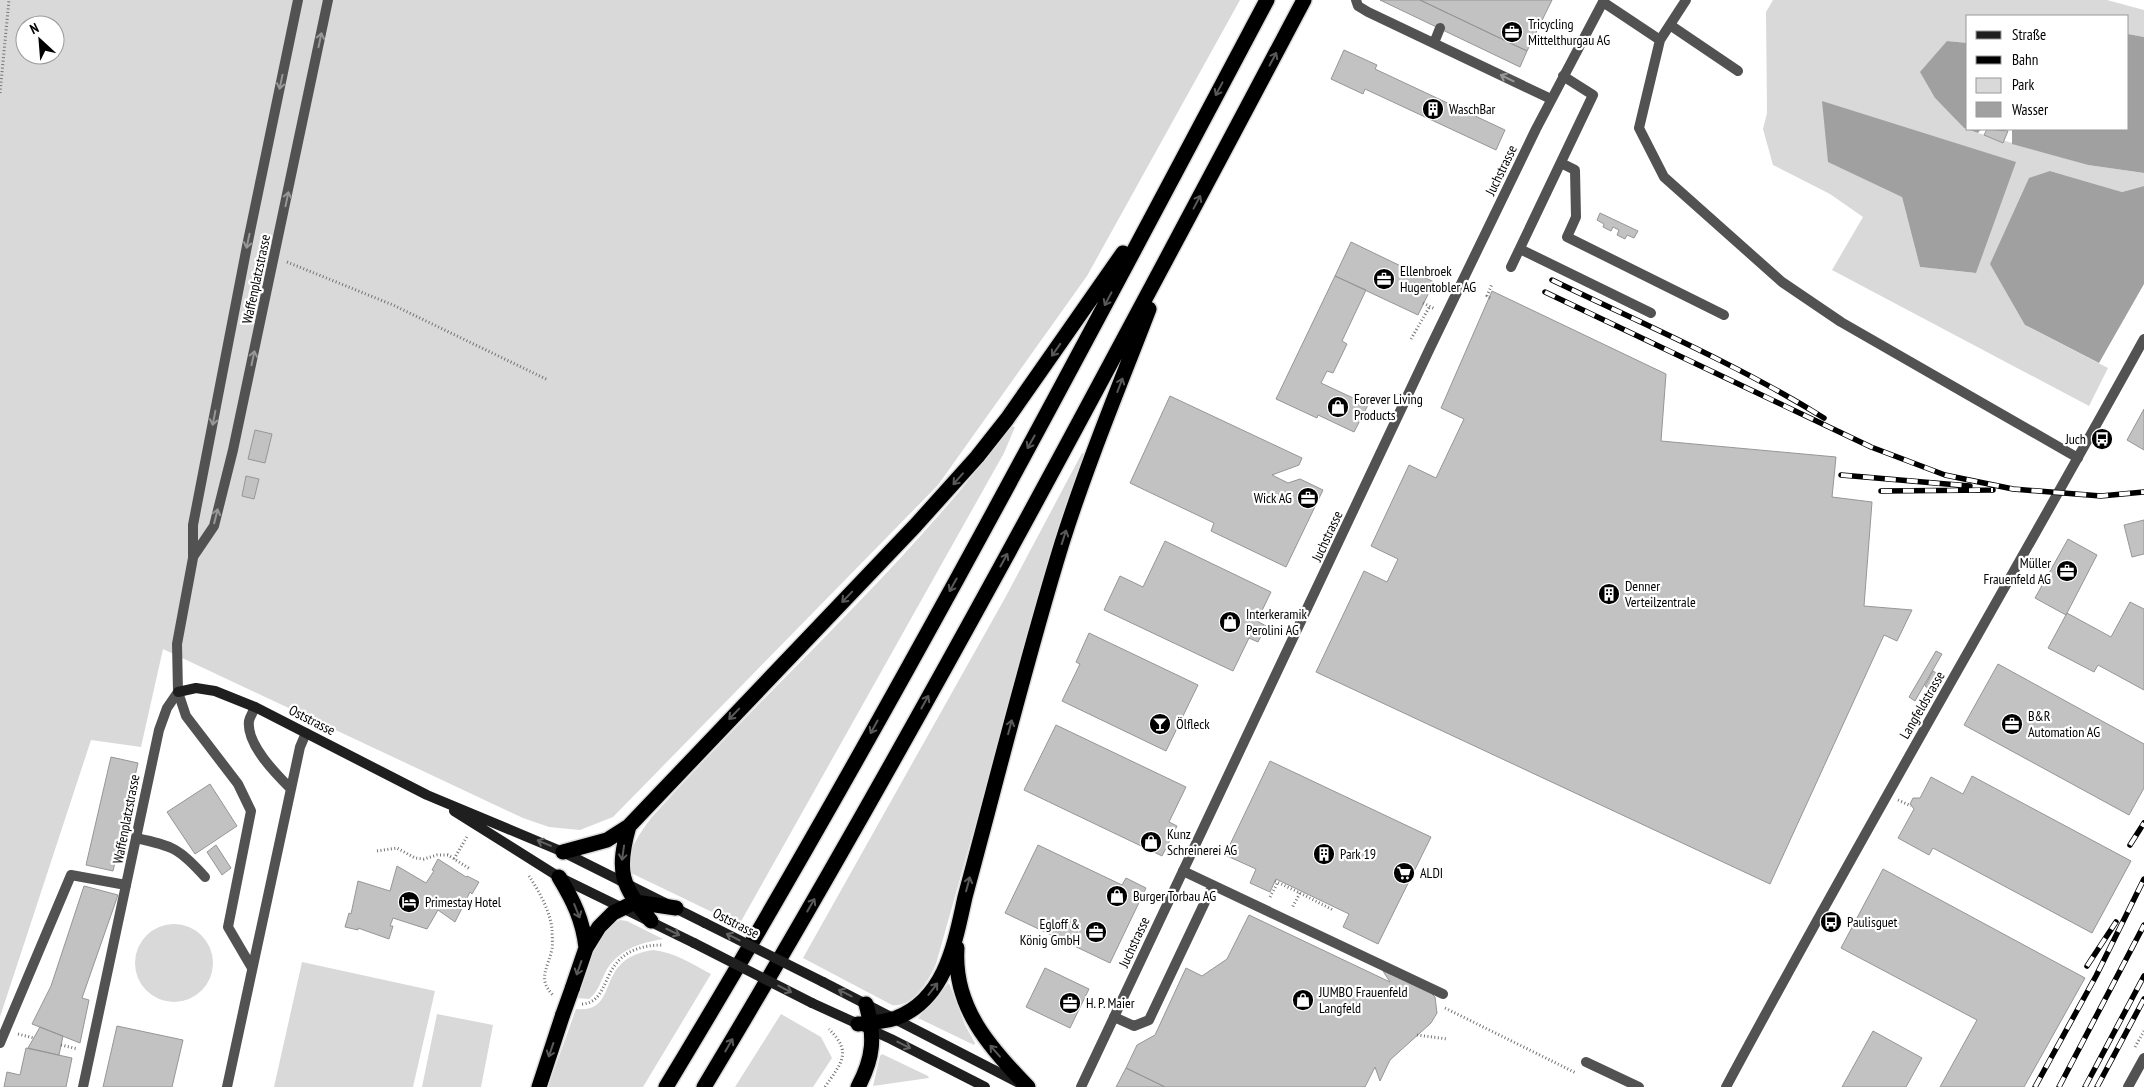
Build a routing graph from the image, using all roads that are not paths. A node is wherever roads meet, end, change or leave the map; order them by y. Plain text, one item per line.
1 (298, 0) edge
2 (328, 0) edge
3 (1267, 0) edge
4 (1304, 0) edge
5 (1356, 0) edge
6 (1686, 0) edge
7 (1604, 1) edge
8 (1670, 25) junction
9 (1440, 28) dead end
10 (1660, 40) junction
11 (1434, 43) junction
12 (1738, 71) dead end
13 (1563, 76) junction
14 (1551, 99) junction
15 (1561, 163) junction
16 (1164, 194) junction
17 (1174, 245) junction
18 (1520, 249) junction
19 (1511, 267) dead end
20 (1651, 313) dead end
21 (1724, 314) dead end
22 (2144, 339) edge
23 (2078, 458) junction
24 (193, 558) junction
25 (178, 692) junction
26 (255, 706) junction
27 (306, 733) junction
28 (291, 789) junction
29 (427, 795) junction
30 (629, 826) junction
31 (136, 838) junction
32 (563, 852) junction
33 (1182, 871) junction
34 (205, 877) dead end
35 (558, 877) junction
36 (624, 881) junction
37 (126, 885) junction
38 (1213, 885) junction
39 (629, 905) junction
40 (676, 908) junction
41 (651, 921) joint
42 (958, 932) junction
43 (586, 948) junction
44 (252, 968) junction
45 (1443, 994) dead end
46 (866, 1004) junction
47 (1114, 1017) junction
48 (894, 1018) junction
49 (867, 1026) junction
50 (0, 1043) edge
51 (2144, 1058) edge
52 (1586, 1062) dead end
53 (82, 1087) edge
54 (227, 1087) edge
55 (538, 1087) edge
56 (666, 1087) edge
57 (704, 1087) edge
58 (858, 1087) edge
59 (985, 1087) edge
60 (1028, 1087) edge
61 (1081, 1087) edge
62 (1639, 1087) edge
63 (1726, 1087) edge
64 (2128, 1087) edge

1 -> 24 street, Waffenplatzstrasse
24 -> 2 street, Waffenplatzstrasse
3 -> 16 highway
17 -> 4 highway
5 - 11 street
6 - 8 street
7 - 10 street
7 - 13 street, Juchstrasse
8 - 10 street
8 - 12 street
9 - 11 street
10 - 23 street
14 -> 11 street
13 - 14 street, Juchstrasse
13 - 15 street
14 - 33 street, Juchstrasse
15 - 18 street
15 - 21 street
16 -> 30 highway
16 -> 56 highway
42 -> 17 highway
57 -> 17 highway
18 - 19 street
18 - 20 street
22 - 23 street, Langfeldstrasse
23 - 63 street, Langfeldstrasse
24 - 25 street, Waffenplatzstrasse
25 - 26 main road, Oststrasse
25 - 31 street, Waffenplatzstrasse
25 - 44 street
26 - 27 main road, Oststrasse
26 - 28 street
27 - 28 street
27 - 29 main road, Oststrasse
28 - 44 street
32 -> 29 main road, Oststrasse
29 - 35 main road, Oststrasse
30 - 32 highway
30 -> 36 highway
31 - 34 street
31 - 37 street, Waffenplatzstrasse
32 - 36 main road, Oststrasse
33 - 38 street
33 - 47 street, Juchstrasse
35 - 39 main road, Oststrasse
35 -> 43 highway
36 - 39 highway
36 - 40 main road, Oststrasse
37 - 50 street
37 - 53 street, Waffenplatzstrasse
38 - 45 street
38 - 47 street
39 - 40 highway
39 - 41 highway
39 - 43 highway
46 -> 40 main road, Oststrasse, bridge
41 -> 49 main road, bridge
48 -> 42 highway
60 -> 42 highway
43 -> 55 highway, bridge
44 - 54 street
46 - 48 main road, Oststrasse
46 - 49 highway
47 - 61 street, Juchstrasse
48 - 49 highway
48 - 60 main road, Oststrasse
49 - 58 highway
49 -> 59 main road
51 - 64 street
52 - 62 street

